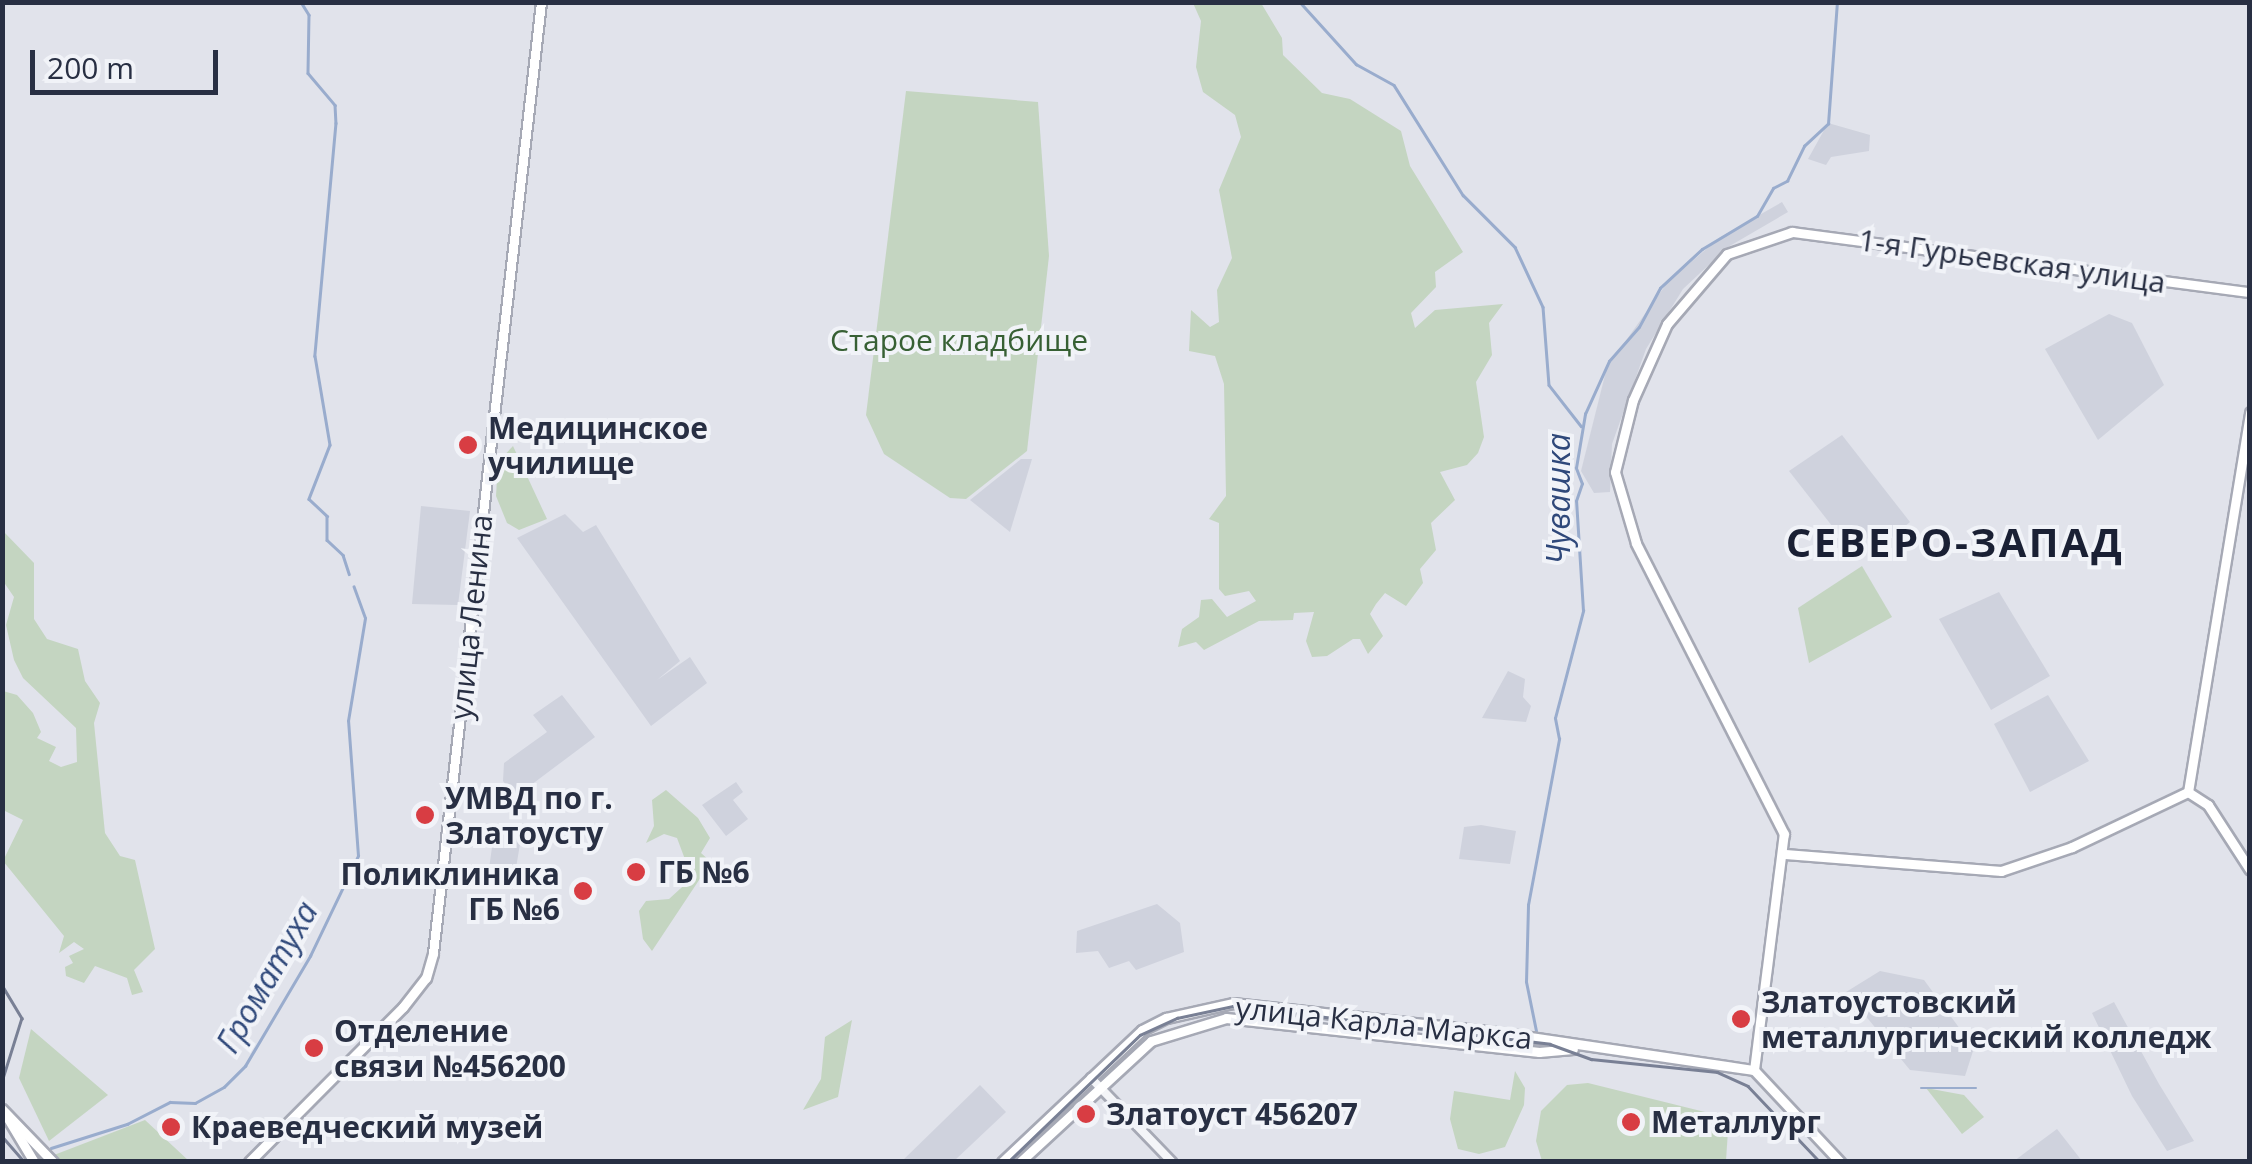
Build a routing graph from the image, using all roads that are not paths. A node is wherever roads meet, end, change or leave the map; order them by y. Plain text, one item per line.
1 (541, 2) edge
2 (2250, 292) edge
3 (2250, 412) edge
4 (2188, 792) junction
5 (1785, 854) junction
6 (2250, 870) edge
7 (1581, 1048) junction
8 (1754, 1070) junction
9 (1091, 1078) junction
10 (1102, 1087) junction
11 (2, 1109) edge
12 (34, 1162) edge
13 (53, 1162) edge
14 (250, 1162) edge
15 (1002, 1162) edge
16 (1020, 1162) edge
17 (1172, 1162) edge
18 (1840, 1162) edge

1 - 14 main road, улица Ленина
2 - 5 main road, 1-я Гурьевская улица
3 - 4 main road
4 - 5 main road
4 - 6 main road
5 - 8 main road
7 - 8 main road, улица Карла Маркса
7 - 9 main road, улица Карла Маркса
7 - 10 main road, улица Карла Маркса
8 - 18 main road
9 - 10 street
9 - 15 main road, улица Карла Маркса
10 - 16 main road, улица Карла Маркса
10 - 17 street
11 - 12 main road
11 - 13 main road

